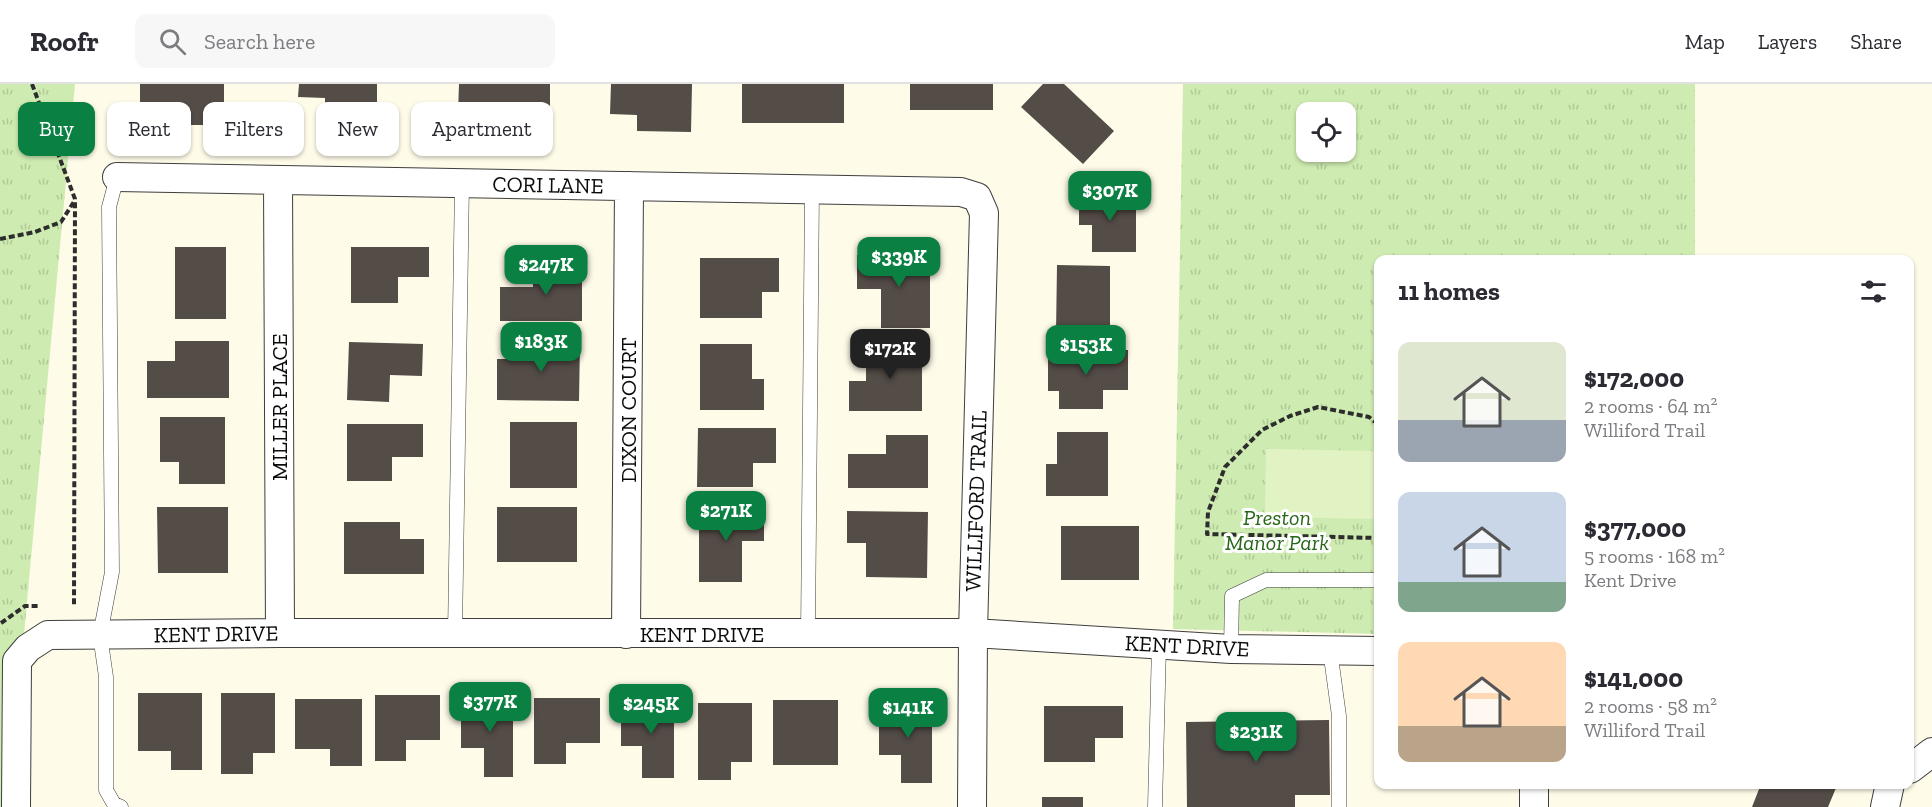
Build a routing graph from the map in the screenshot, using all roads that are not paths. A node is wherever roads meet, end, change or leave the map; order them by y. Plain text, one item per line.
1 (117, 177) joint
2 (278, 180) junction
3 (462, 183) junction
4 (629, 186) junction
5 (813, 189) junction
6 (977, 197) joint
7 (1374, 580) edge
8 (280, 633) junction
9 (808, 633) junction
10 (973, 633) junction
11 (455, 634) junction
12 (626, 634) junction
13 (100, 635) junction
14 (1159, 645) junction
15 (1231, 649) junction
16 (1330, 650) junction
17 (1374, 651) edge
18 (1932, 752) edge
19 (1914, 766) edge
20 (1534, 789) edge
21 (1889, 789) edge
22 (16, 807) edge
23 (121, 807) edge
24 (972, 807) edge
25 (1155, 807) edge
26 (1339, 807) edge
27 (1534, 807) edge
28 (1885, 807) edge

1 - 2 street, CORI LANE
1 - 13 lane
2 - 3 street, CORI LANE
2 - 8 street, MILLER PLACE
3 - 4 street, CORI LANE
3 - 11 lane
4 - 5 street, CORI LANE
4 - 12 street, DIXON COURT
5 - 6 street, CORI LANE
5 - 9 lane
6 - 10 street, WILLIFORD TRAIL
7 - 15 lane
8 - 11 street, KENT DRIVE
8 - 13 street, KENT DRIVE
9 - 10 street, KENT DRIVE
9 - 12 street, KENT DRIVE
10 - 14 street, KENT DRIVE
10 - 24 street, WILLIFORD TRAIL
11 - 12 street, KENT DRIVE
13 - 22 street, KENT DRIVE
13 - 23 lane
14 - 15 street, KENT DRIVE
14 - 25 lane
15 - 16 street, KENT DRIVE
16 - 17 street, KENT DRIVE
16 - 26 lane
18 - 19 street
20 - 27 street
21 - 28 street

